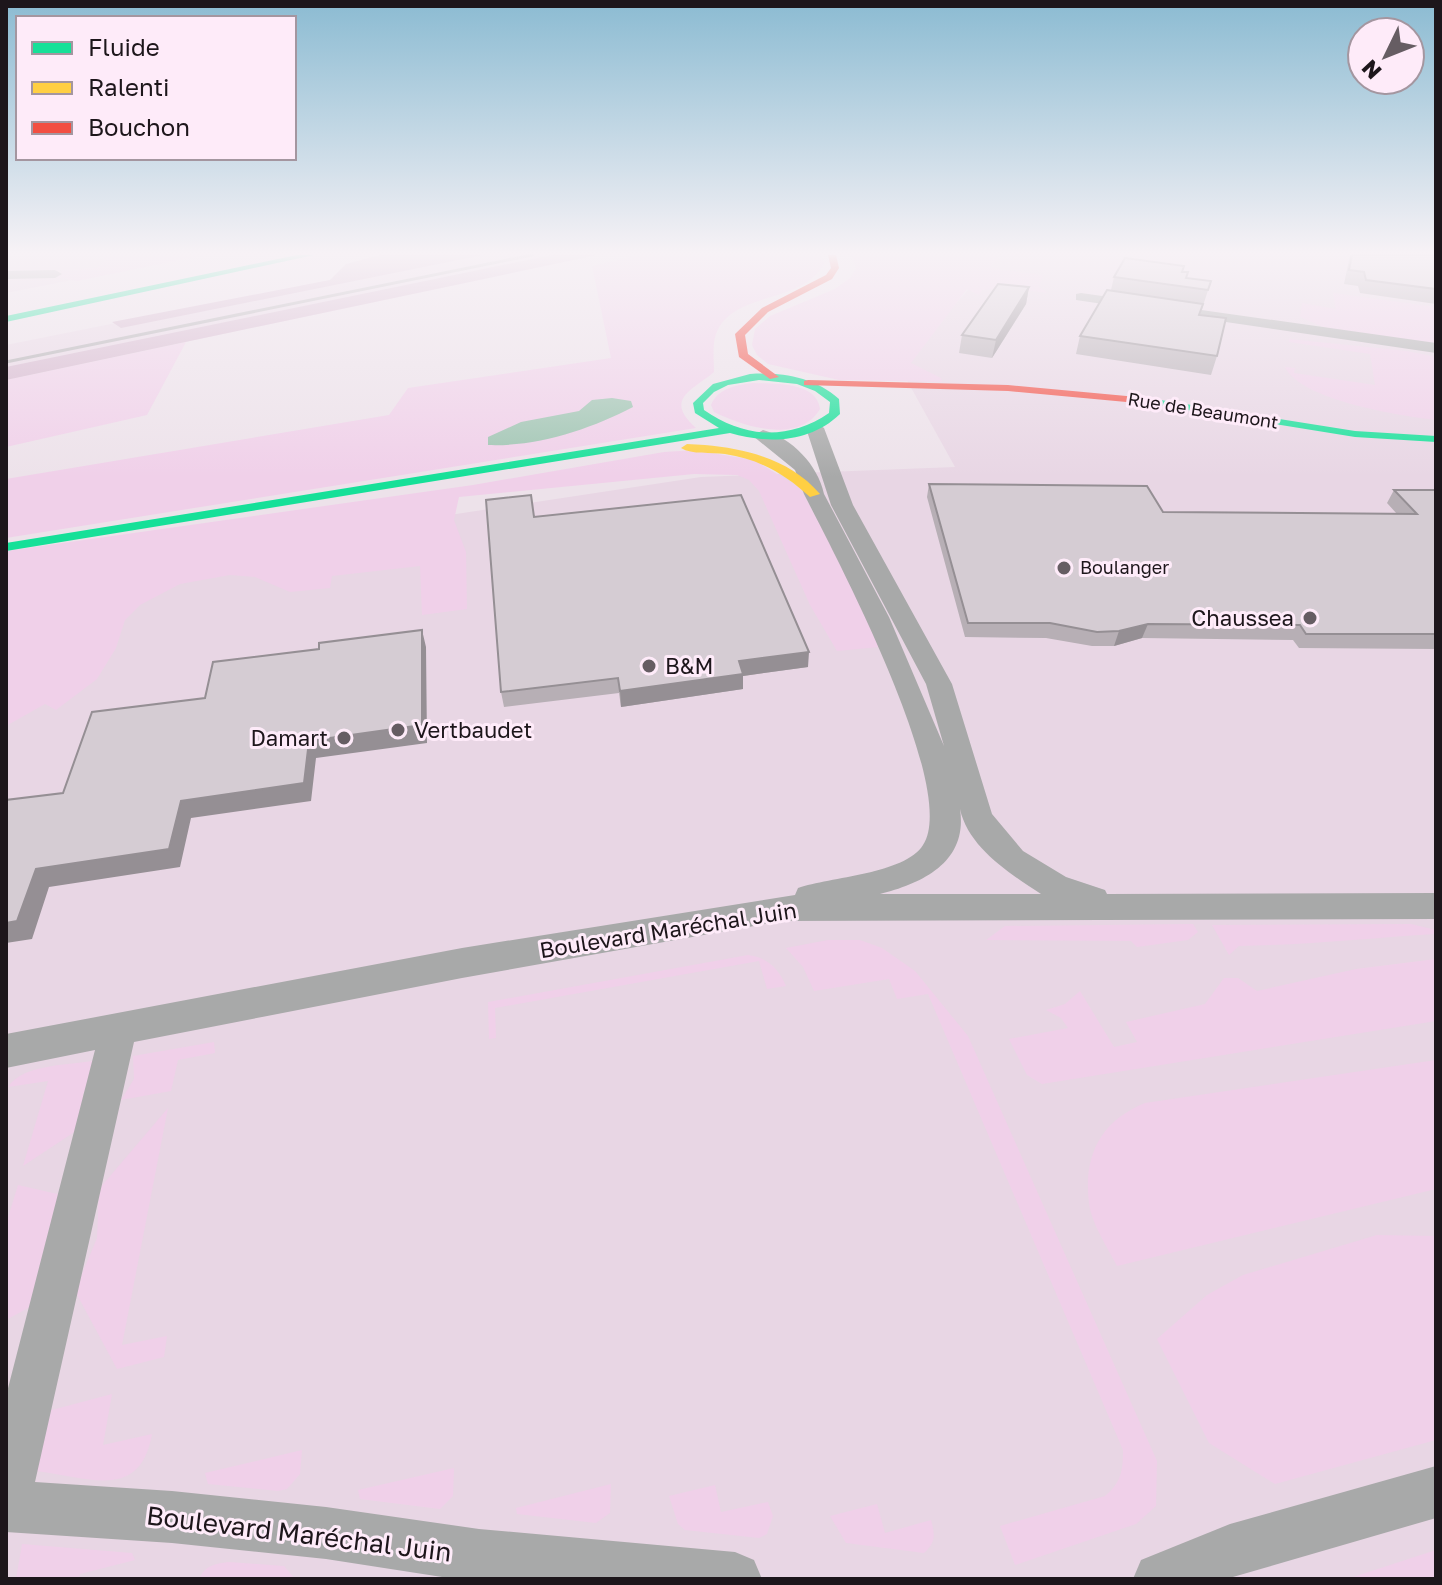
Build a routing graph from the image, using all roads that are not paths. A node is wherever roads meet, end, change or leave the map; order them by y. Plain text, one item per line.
1 (729, 329) edge
2 (745, 329) edge
3 (1301, 329) edge
4 (1385, 341) junction
5 (1436, 348) edge
6 (1436, 355) edge
7 (774, 377) junction
8 (808, 383) junction
9 (720, 384) junction
10 (969, 387) junction
11 (849, 406) junction
12 (815, 428) junction
13 (728, 430) junction
14 (763, 436) junction
15 (1373, 438) junction
16 (1436, 439) edge
17 (1436, 447) edge
18 (542, 461) junction
19 (814, 494) junction
20 (6, 547) edge
21 (1117, 907) junction
22 (782, 908) junction
23 (1431, 908) edge
24 (119, 1028) junction
25 (6, 1051) edge
26 (1436, 1492) edge
27 (6, 1496) edge
28 (6, 1506) edge
29 (735, 1579) edge
30 (1160, 1579) edge

1 - 9 main road
2 - 7 main road
3 - 4 street
4 - 5 street
4 - 6 street
7 - 8 main road, Rue de Beaumont
7 - 9 main road
8 - 10 main road, Rue de Beaumont
8 - 11 main road
9 - 13 main road
10 - 11 main road, Rue de Beaumont
10 - 15 main road, Rue de Beaumont
11 - 12 main road
12 - 14 main road
12 - 21 street
13 - 14 main road
13 - 18 main road
14 - 19 street
15 - 16 main road, Rue de Beaumont
15 - 17 main road
18 - 19 main road
18 - 20 main road
19 - 22 street
21 - 22 street, Boulevard Maréchal Juin
21 - 23 street, Boulevard Maréchal Juin
22 - 24 street, Boulevard Maréchal Juin
24 - 25 street, Boulevard Maréchal Juin
24 - 27 street
26 - 30 street
28 - 29 street, Boulevard Maréchal Juin

